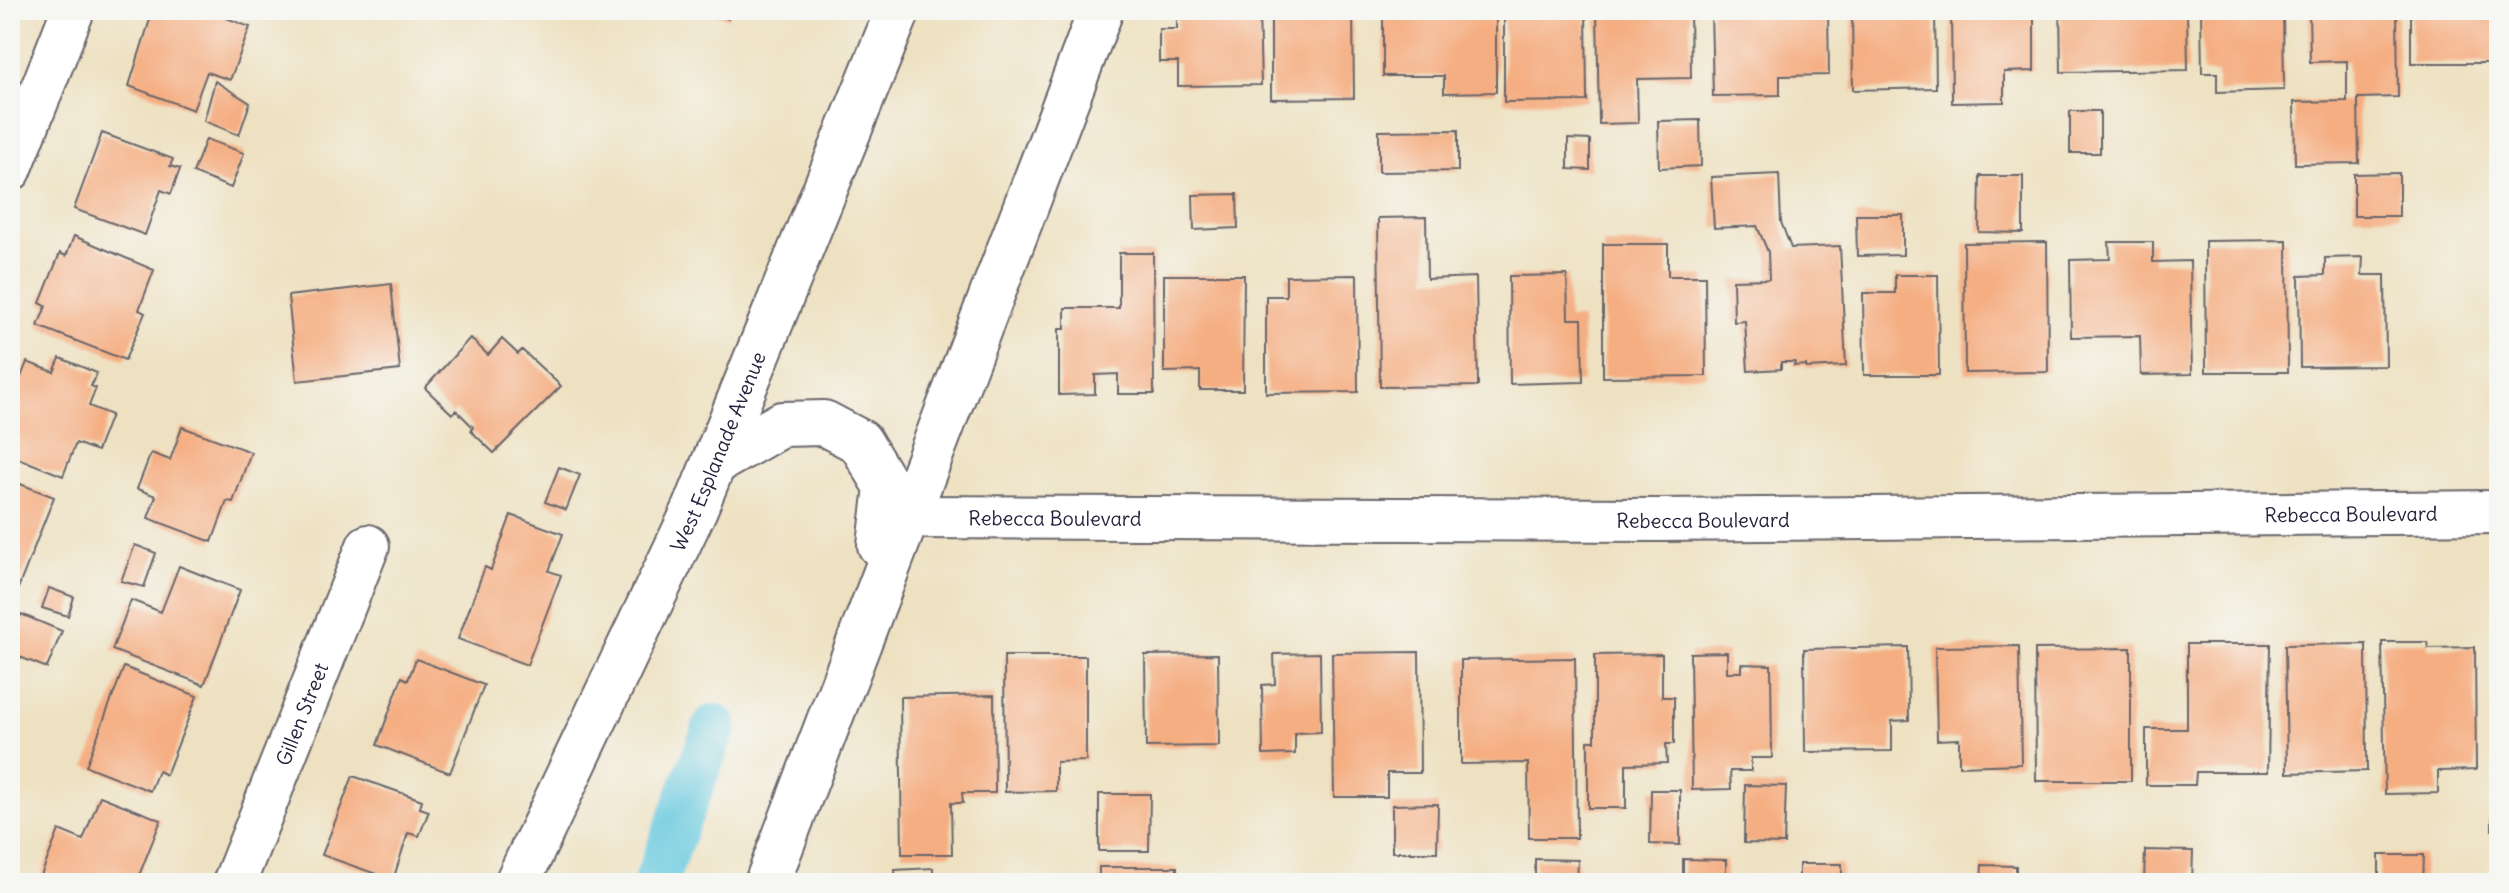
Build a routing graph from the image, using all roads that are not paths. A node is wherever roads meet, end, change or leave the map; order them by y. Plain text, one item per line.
1 (73, 10) edge
2 (898, 10) edge
3 (1101, 10) edge
4 (10, 170) edge
5 (714, 463) junction
6 (2499, 512) edge
7 (909, 517) junction
8 (368, 546) dead end
9 (872, 615) junction
10 (234, 883) edge
11 (517, 883) edge
12 (767, 883) edge

1 - 4 street
2 - 5 main road, West Esplanade Avenue
3 - 7 main road
5 - 9 main road
5 - 11 main road, West Esplanade Avenue
6 - 7 street, Rebecca Boulevard
7 - 9 main road
8 - 10 street, Gillen Street
9 - 12 main road

